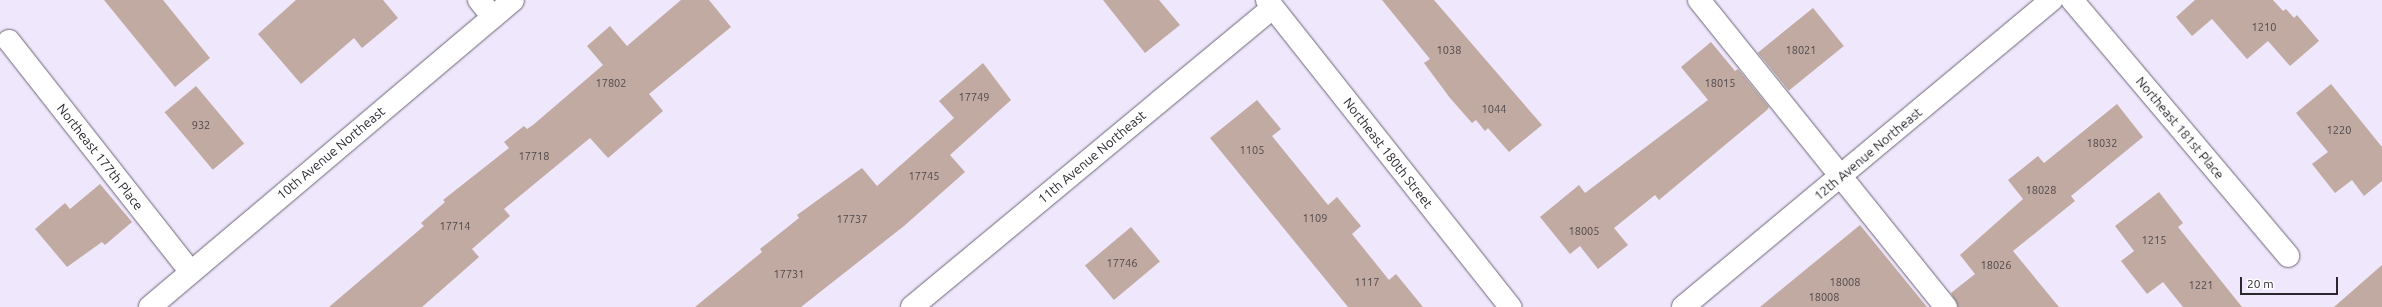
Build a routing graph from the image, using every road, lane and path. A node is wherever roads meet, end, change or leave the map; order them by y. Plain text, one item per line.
1 (479, 0) edge
2 (513, 0) edge
3 (1699, 0) edge
4 (2052, 0) edge
5 (2072, 0) edge
6 (1270, 4) edge
7 (493, 17) junction
8 (10, 41) dead end
9 (1842, 175) junction
10 (2288, 256) dead end
11 (191, 272) junction
12 (150, 307) edge
13 (912, 307) edge
14 (1510, 307) edge
15 (1683, 307) edge
16 (1946, 307) edge

1 - 7 street
2 - 7 street, 10th Avenue Northeast
3 - 9 street
4 - 9 street, 12th Avenue Northeast
5 - 10 street, Northeast 181st Place
6 - 13 street, 11th Avenue Northeast
6 - 14 street, Northeast 180th Street
7 - 11 street, 10th Avenue Northeast
8 - 11 street, Northeast 177th Place
9 - 15 street, 12th Avenue Northeast
9 - 16 street
11 - 12 street, 10th Avenue Northeast

